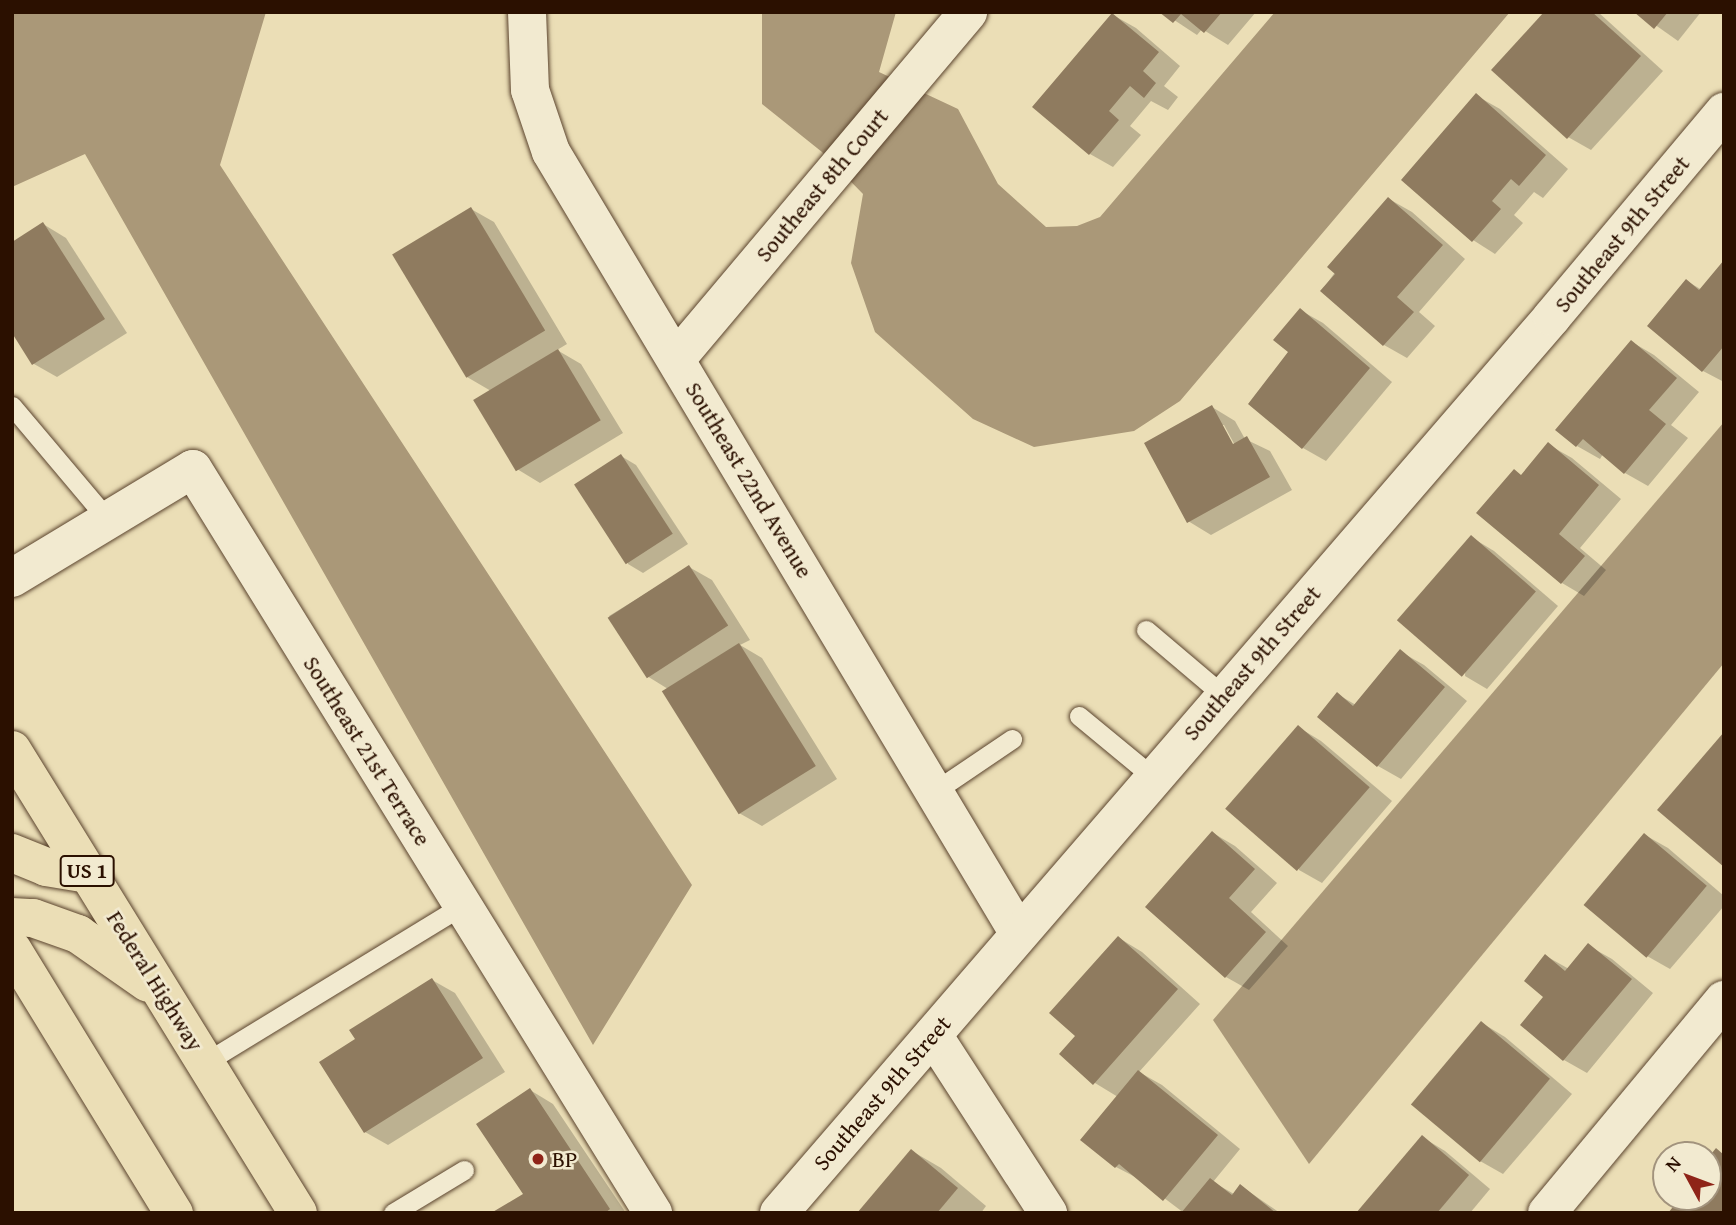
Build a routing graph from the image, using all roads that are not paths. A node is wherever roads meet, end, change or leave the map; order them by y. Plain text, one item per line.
1 (527, 12) edge
2 (968, 12) edge
3 (1724, 112) edge
4 (677, 358) junction
5 (12, 406) edge
6 (108, 520) junction
7 (12, 578) edge
8 (1146, 630) dead end
9 (1224, 696) junction
10 (1079, 716) dead end
11 (1012, 739) dead end
12 (12, 750) edge
13 (1153, 777) junction
14 (935, 791) junction
15 (12, 853) edge
16 (88, 874) junction
17 (463, 905) junction
18 (12, 917) edge
19 (1018, 932) junction
20 (12, 950) edge
21 (161, 992) junction
22 (1724, 1000) edge
23 (933, 1035) junction
24 (206, 1062) junction
25 (464, 1170) dead end
26 (174, 1213) edge
27 (298, 1213) edge
28 (393, 1213) edge
29 (653, 1213) edge
30 (779, 1213) edge
31 (1048, 1213) edge
32 (1547, 1213) edge

1 - 4 street, Southeast 22nd Avenue
2 - 4 street, Southeast 8th Court
3 - 9 street, Southeast 9th Street
4 - 14 street, Southeast 22nd Avenue
5 - 6 lane
6 - 7 street, Southeast 21st Terrace
6 - 17 street, Southeast 21st Terrace
8 - 9 lane
9 - 13 street, Southeast 9th Street
10 - 13 lane
11 - 14 lane
12 - 16 main road, Federal Highway / US 1
13 - 19 street, Southeast 9th Street
14 - 19 street, Southeast 22nd Avenue
15 - 16 main road
16 - 21 main road, Federal Highway / US 1
17 - 24 lane
17 - 29 street, Southeast 21st Terrace
18 - 21 main road
19 - 23 street, Southeast 9th Street
20 - 26 main road
21 - 24 main road, Federal Highway / US 1
22 - 32 street
23 - 30 street, Southeast 9th Street
23 - 31 street
24 - 27 main road, Federal Highway / US 1
25 - 28 lane

